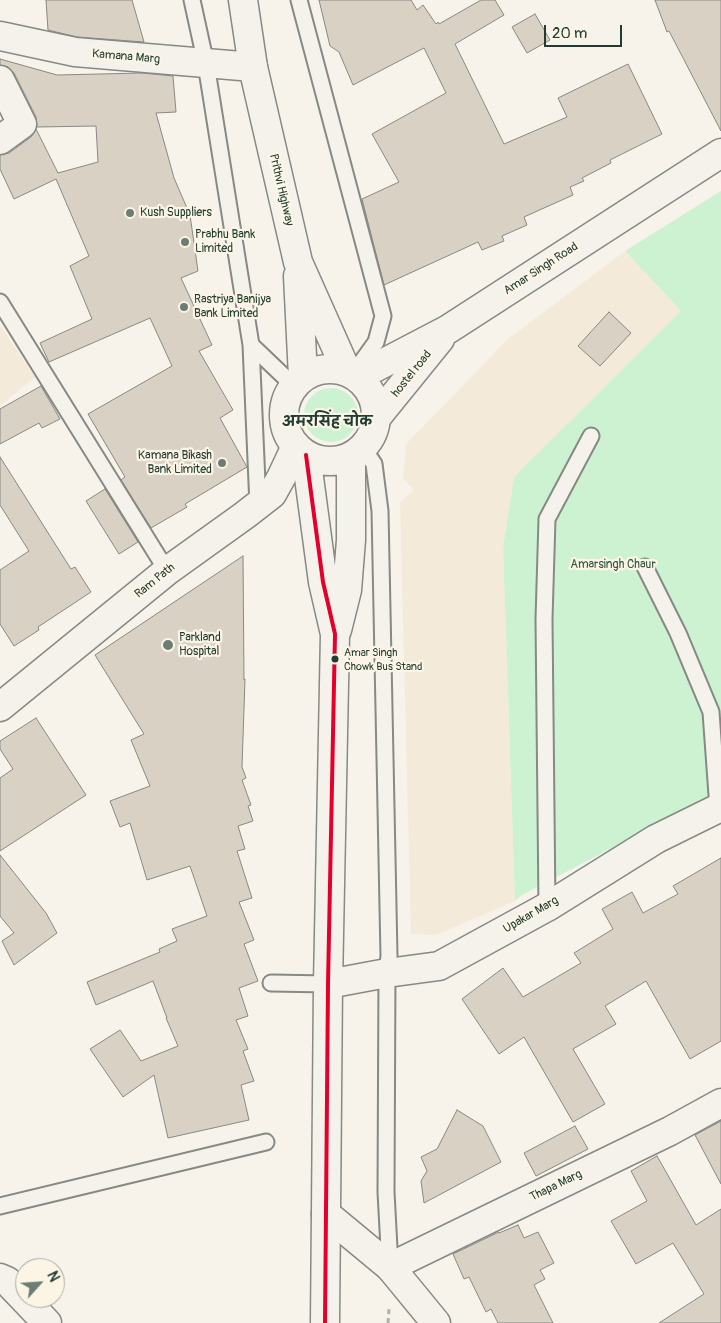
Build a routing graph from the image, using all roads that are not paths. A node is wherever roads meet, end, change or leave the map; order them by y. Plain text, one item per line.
1 (192, 0) edge
2 (242, 0) edge
3 (299, 0) edge
4 (0, 36) edge
5 (206, 64) junction
6 (253, 67) junction
7 (0, 80) edge
8 (0, 140) edge
9 (721, 153) edge
10 (298, 262) junction
11 (0, 302) edge
12 (448, 330) junction
13 (251, 345) junction
14 (352, 375) junction
15 (298, 382) junction
16 (376, 418) junction
17 (591, 436) dead end
18 (301, 451) junction
19 (357, 452) junction
20 (258, 506) junction
21 (645, 567) dead end
22 (167, 571) junction
23 (336, 634) junction
24 (0, 707) edge
25 (720, 808) edge
26 (547, 907) junction
27 (387, 973) junction
28 (271, 983) dead end
29 (328, 984) junction
30 (721, 1103) edge
31 (266, 1142) dead end
32 (0, 1206) edge
33 (326, 1214) junction
34 (390, 1267) junction
35 (2, 1282) edge
36 (47, 1323) edge
37 (326, 1323) edge
38 (436, 1323) edge

1 - 5 lane
2 - 6 main road, Prithvi Highway
3 - 14 lane
4 - 5 main road, Kamana Marg
5 - 6 main road, Kamana Marg
5 - 13 lane
6 - 10 main road, Prithvi Highway
7 - 8 main road
9 - 12 main road, Amar Singh Road
10 - 14 main road, Prithvi Highway
10 - 15 main road
11 - 22 lane
12 - 14 main road, Amar Singh Road
12 - 16 main road, hostel road
13 - 15 lane
13 - 20 lane
14 - 15 main road
14 - 16 main road, Prithvi Highway
15 - 18 main road
16 - 19 main road
17 - 26 lane
18 - 19 main road
18 - 20 main road, Ram Path
18 - 23 main road
19 - 23 main road
19 - 27 lane
20 - 22 main road, Ram Path
21 - 25 lane
22 - 24 main road, Ram Path
23 - 29 main road
25 - 26 main road, Upakar Marg
26 - 27 main road, Upakar Marg
27 - 29 main road, Upakar Marg
27 - 34 lane
28 - 29 lane
29 - 33 main road
30 - 34 main road, Thapa Marg
31 - 32 lane
33 - 34 main road
33 - 37 main road
34 - 38 main road
35 - 36 main road

